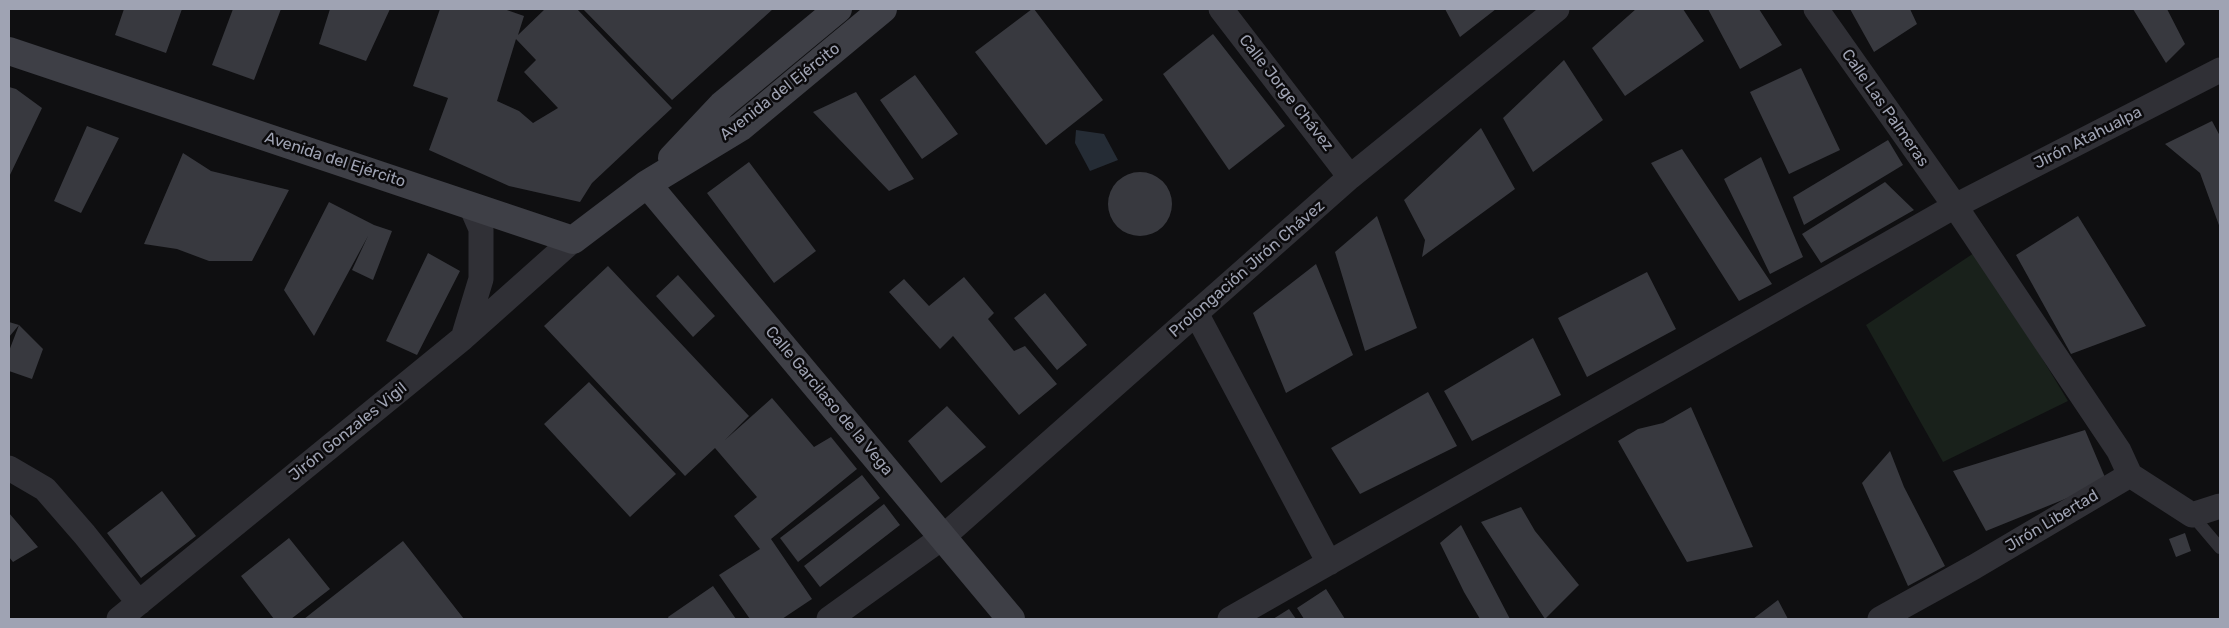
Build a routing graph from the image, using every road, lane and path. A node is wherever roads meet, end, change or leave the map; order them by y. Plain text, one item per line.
1 (838, 9) edge
2 (883, 9) edge
3 (1221, 9) edge
4 (1557, 9) edge
5 (1816, 9) edge
6 (9, 51) edge
7 (2220, 70) edge
8 (1350, 177) junction
9 (647, 184) junction
10 (471, 206) junction
11 (1955, 206) junction
12 (573, 240) junction
13 (1196, 313) junction
14 (463, 338) junction
15 (9, 468) edge
16 (2130, 474) junction
17 (2220, 506) edge
18 (2192, 515) junction
19 (943, 537) junction
20 (2220, 548) edge
21 (1329, 563) junction
22 (139, 604) junction
23 (119, 619) edge
24 (829, 619) edge
25 (1011, 619) edge
26 (1230, 619) edge
27 (1880, 619) edge

1 - 9 main road, Avenida del Ejército
2 - 9 main road, Avenida del Ejército
3 - 8 street, Calle Jorge Chávez
4 - 8 street, Prolongación Jirón Chávez
5 - 11 street, Calle Las Palmeras
6 - 10 main road, Avenida del Ejército
7 - 11 street, Jirón Atahualpa
8 - 13 street, Prolongación Jirón Chávez
9 - 12 main road, Avenida del Ejército
9 - 19 main road, Calle Garcilaso de la Vega
10 - 12 main road, Avenida del Ejército
10 - 14 street
11 - 16 street, Calle Las Palmeras
11 - 21 street, Jirón Atahualpa
12 - 14 street, Jirón Gonzales Vigil
13 - 19 street, Prolongación Jirón Chávez
13 - 21 street
14 - 22 street, Jirón Gonzales Vigil
15 - 22 street
16 - 18 street
16 - 27 street, Jirón Libertad
17 - 18 street
18 - 20 lane
19 - 24 street, Prolongación Jirón Chávez
19 - 25 main road, Calle Garcilaso de la Vega
21 - 26 street, Jirón Atahualpa
22 - 23 street, Jirón Gonzales Vigil

